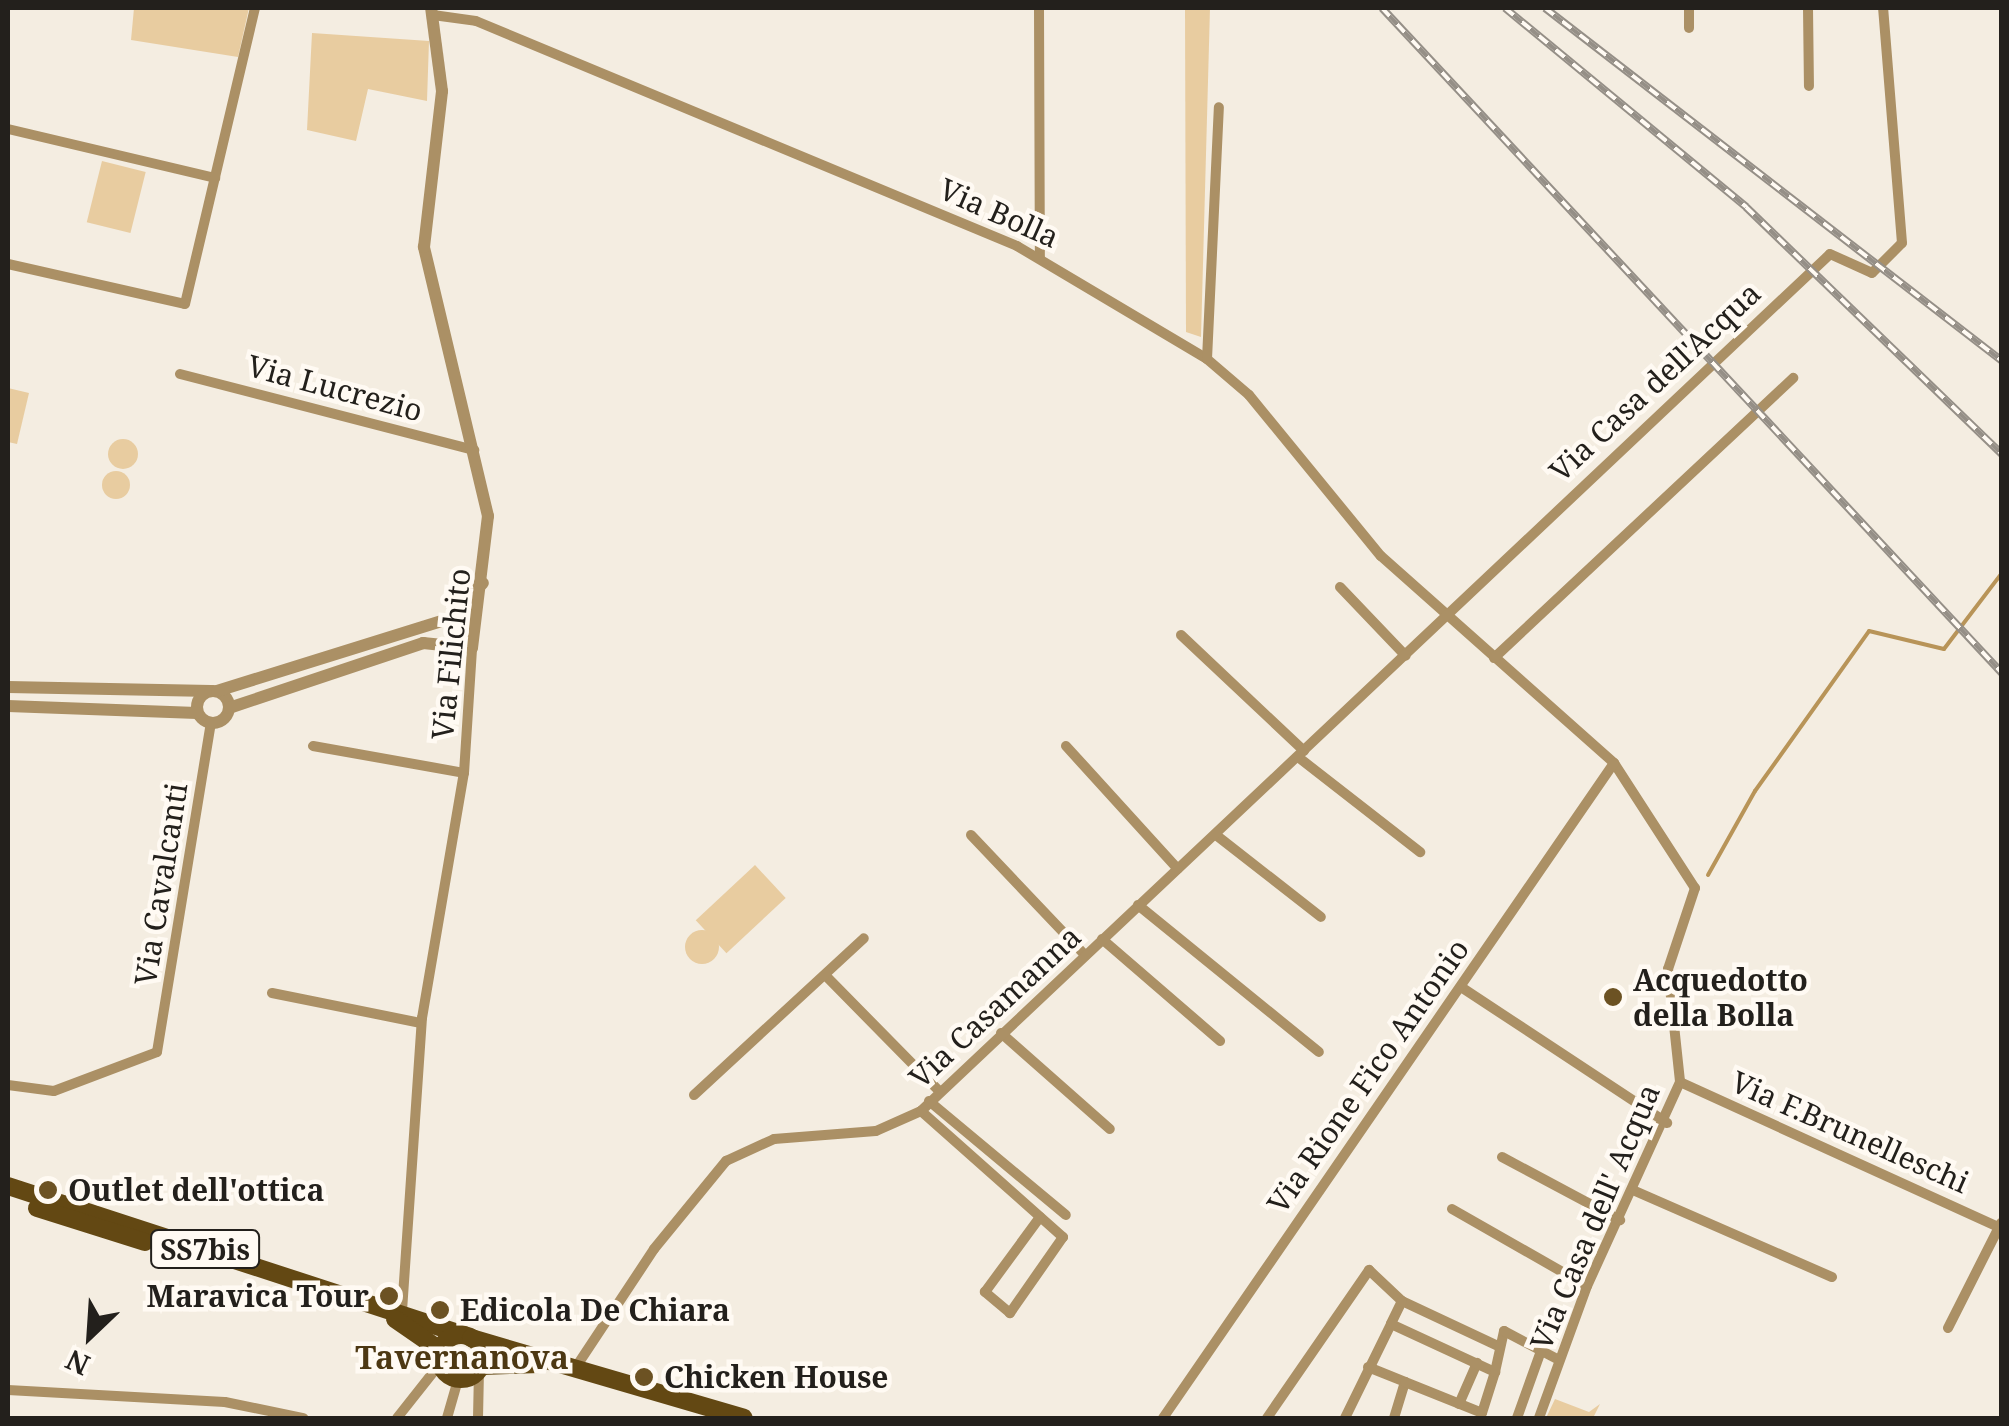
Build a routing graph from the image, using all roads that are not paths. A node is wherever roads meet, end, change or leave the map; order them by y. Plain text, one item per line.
1 (256, 8) edge
2 (1039, 8) edge
3 (1688, 8) edge
4 (1808, 8) edge
5 (1882, 8) edge
6 (432, 11) edge
7 (1689, 28) dead end
8 (1809, 86) dead end
9 (1219, 107) dead end
10 (8, 129) edge
11 (214, 178) junction
12 (1040, 257) junction
13 (8, 264) edge
14 (1207, 359) junction
15 (180, 374) dead end
16 (1793, 378) dead end
17 (478, 451) junction
18 (484, 582) junction
19 (1340, 587) dead end
20 (1442, 616) junction
21 (1181, 635) dead end
22 (472, 648) junction
23 (1406, 656) junction
24 (1494, 658) junction
25 (8, 687) edge
26 (214, 691) junction
27 (8, 706) edge
28 (229, 708) junction
29 (198, 713) junction
30 (211, 724) junction
31 (313, 746) dead end
32 (1066, 746) dead end
33 (1301, 754) junction
34 (1614, 763) junction
35 (464, 773) junction
36 (970, 835) dead end
37 (1216, 835) junction
38 (1420, 852) dead end
39 (1178, 869) junction
40 (1138, 905) junction
41 (1322, 917) dead end
42 (864, 938) dead end
43 (1102, 939) junction
44 (1085, 955) junction
45 (826, 976) junction
46 (1461, 987) junction
47 (272, 993) dead end
48 (421, 1023) junction
49 (1001, 1034) junction
50 (1220, 1041) dead end
51 (1319, 1052) dead end
52 (1680, 1082) junction
53 (8, 1084) edge
54 (938, 1090) junction
55 (694, 1095) dead end
56 (928, 1101) junction
57 (921, 1111) junction
58 (1667, 1122) junction
59 (1110, 1129) dead end
60 (1502, 1157) dead end
61 (8, 1186) edge
62 (1634, 1191) junction
63 (8, 1198) edge
64 (1452, 1209) dead end
65 (1066, 1215) dead end
66 (1040, 1217) junction
67 (1620, 1220) junction
68 (2001, 1226) edge
69 (1832, 1277) dead end
70 (1587, 1286) junction
71 (1402, 1301) junction
72 (401, 1316) junction
73 (1392, 1324) junction
74 (1948, 1328) dead end
75 (468, 1336) junction
76 (1498, 1346) junction
77 (1541, 1351) junction
78 (440, 1357) junction
79 (1559, 1360) junction
80 (1476, 1364) junction
81 (1368, 1367) junction
82 (480, 1368) junction
83 (574, 1370) junction
84 (1495, 1372) junction
85 (458, 1380) junction
86 (1405, 1382) junction
87 (8, 1390) edge
88 (1460, 1404) junction
89 (1482, 1416) edge
90 (303, 1418) edge
91 (397, 1418) edge
92 (447, 1418) edge
93 (478, 1418) edge
94 (705, 1418) edge
95 (744, 1418) edge
96 (1163, 1418) edge
97 (1267, 1418) edge
98 (1346, 1418) edge
99 (1394, 1418) edge
100 (1517, 1418) edge
101 (1539, 1418) edge

1 - 11 street
2 - 12 street
3 - 7 street
4 - 8 street
5 - 20 street, Via Casa dell'Acqua
6 - 12 street, Via Bolla
6 - 17 street, Via Filichito
9 - 14 street
10 - 11 street
11 - 13 street
12 - 14 street, Via Bolla
14 - 20 street, Via Bolla
15 - 17 street, Via Lucrezio
16 - 24 street
17 - 18 street, Via Filichito
18 - 22 street, Via Filichito
18 - 26 street
19 - 23 street
20 - 23 street, Via Casamanna
20 - 24 street
21 - 33 street
22 - 28 street
22 - 35 street, Via Filichito
23 - 33 street, Via Casamanna
24 - 34 street
25 - 26 street
26 - 28 street
26 - 29 street
27 - 29 street
28 - 30 street
29 - 30 street
30 - 53 street, Via Cavalcanti
31 - 35 street
32 - 39 street
33 - 37 street, Via Casamanna
33 - 38 street
34 - 46 street, Via Rione Fico Antonio
34 - 52 street, Via Casa dell' Acqua
35 - 48 street, Via Filichito
36 - 44 street
37 - 39 street, Via Casamanna
37 - 41 street
39 - 40 street, Via Casamanna
40 - 43 street, Via Casamanna
40 - 51 street
42 - 45 street
43 - 44 street, Via Casamanna
43 - 50 street
44 - 49 street, Via Casamanna
45 - 54 street
45 - 55 street
46 - 58 street
46 - 96 street, Via Rione Fico Antonio
47 - 48 street
48 - 72 street, Via Filichito
49 - 54 street, Via Casamanna
49 - 59 street
52 - 58 street, Via Casa dell' Acqua
52 - 68 street, Via F.Brunelleschi
54 - 56 street, Via Casamanna
56 - 57 street, Via Casamanna
56 - 65 street
57 - 66 street
57 - 83 street, Via Casamanna
58 - 62 street, Via Casa dell' Acqua
60 - 67 street
61 - 72 main road, SS7bis
62 - 67 street, Via Casa dell' Acqua
62 - 69 street
63 - 72 main road, SS7bis
64 - 70 street
66 - 66 street
67 - 70 street, Via Casa dell' Acqua
68 - 74 street, Via F.Brunelleschi
70 - 79 street, Via Casa dell' Acqua
71 - 73 street
71 - 76 street
71 - 97 street
72 - 75 main road, SS7bis
72 - 78 main road
73 - 80 street
73 - 81 street
75 - 78 main road
75 - 82 main road
75 - 83 main road, SS7bis
76 - 77 street
76 - 84 street
77 - 79 street
77 - 100 street
78 - 85 main road
78 - 91 street
79 - 101 street, Via Casa dell' Acqua
80 - 84 street
80 - 88 street
81 - 86 street
81 - 98 street
82 - 83 main road, SS7bis
82 - 85 main road, SS7bis
82 - 93 street
83 - 94 main road, SS7bis
83 - 95 main road, SS7bis
84 - 89 street
85 - 92 street
86 - 88 street
86 - 99 street
87 - 90 street
88 - 89 street

